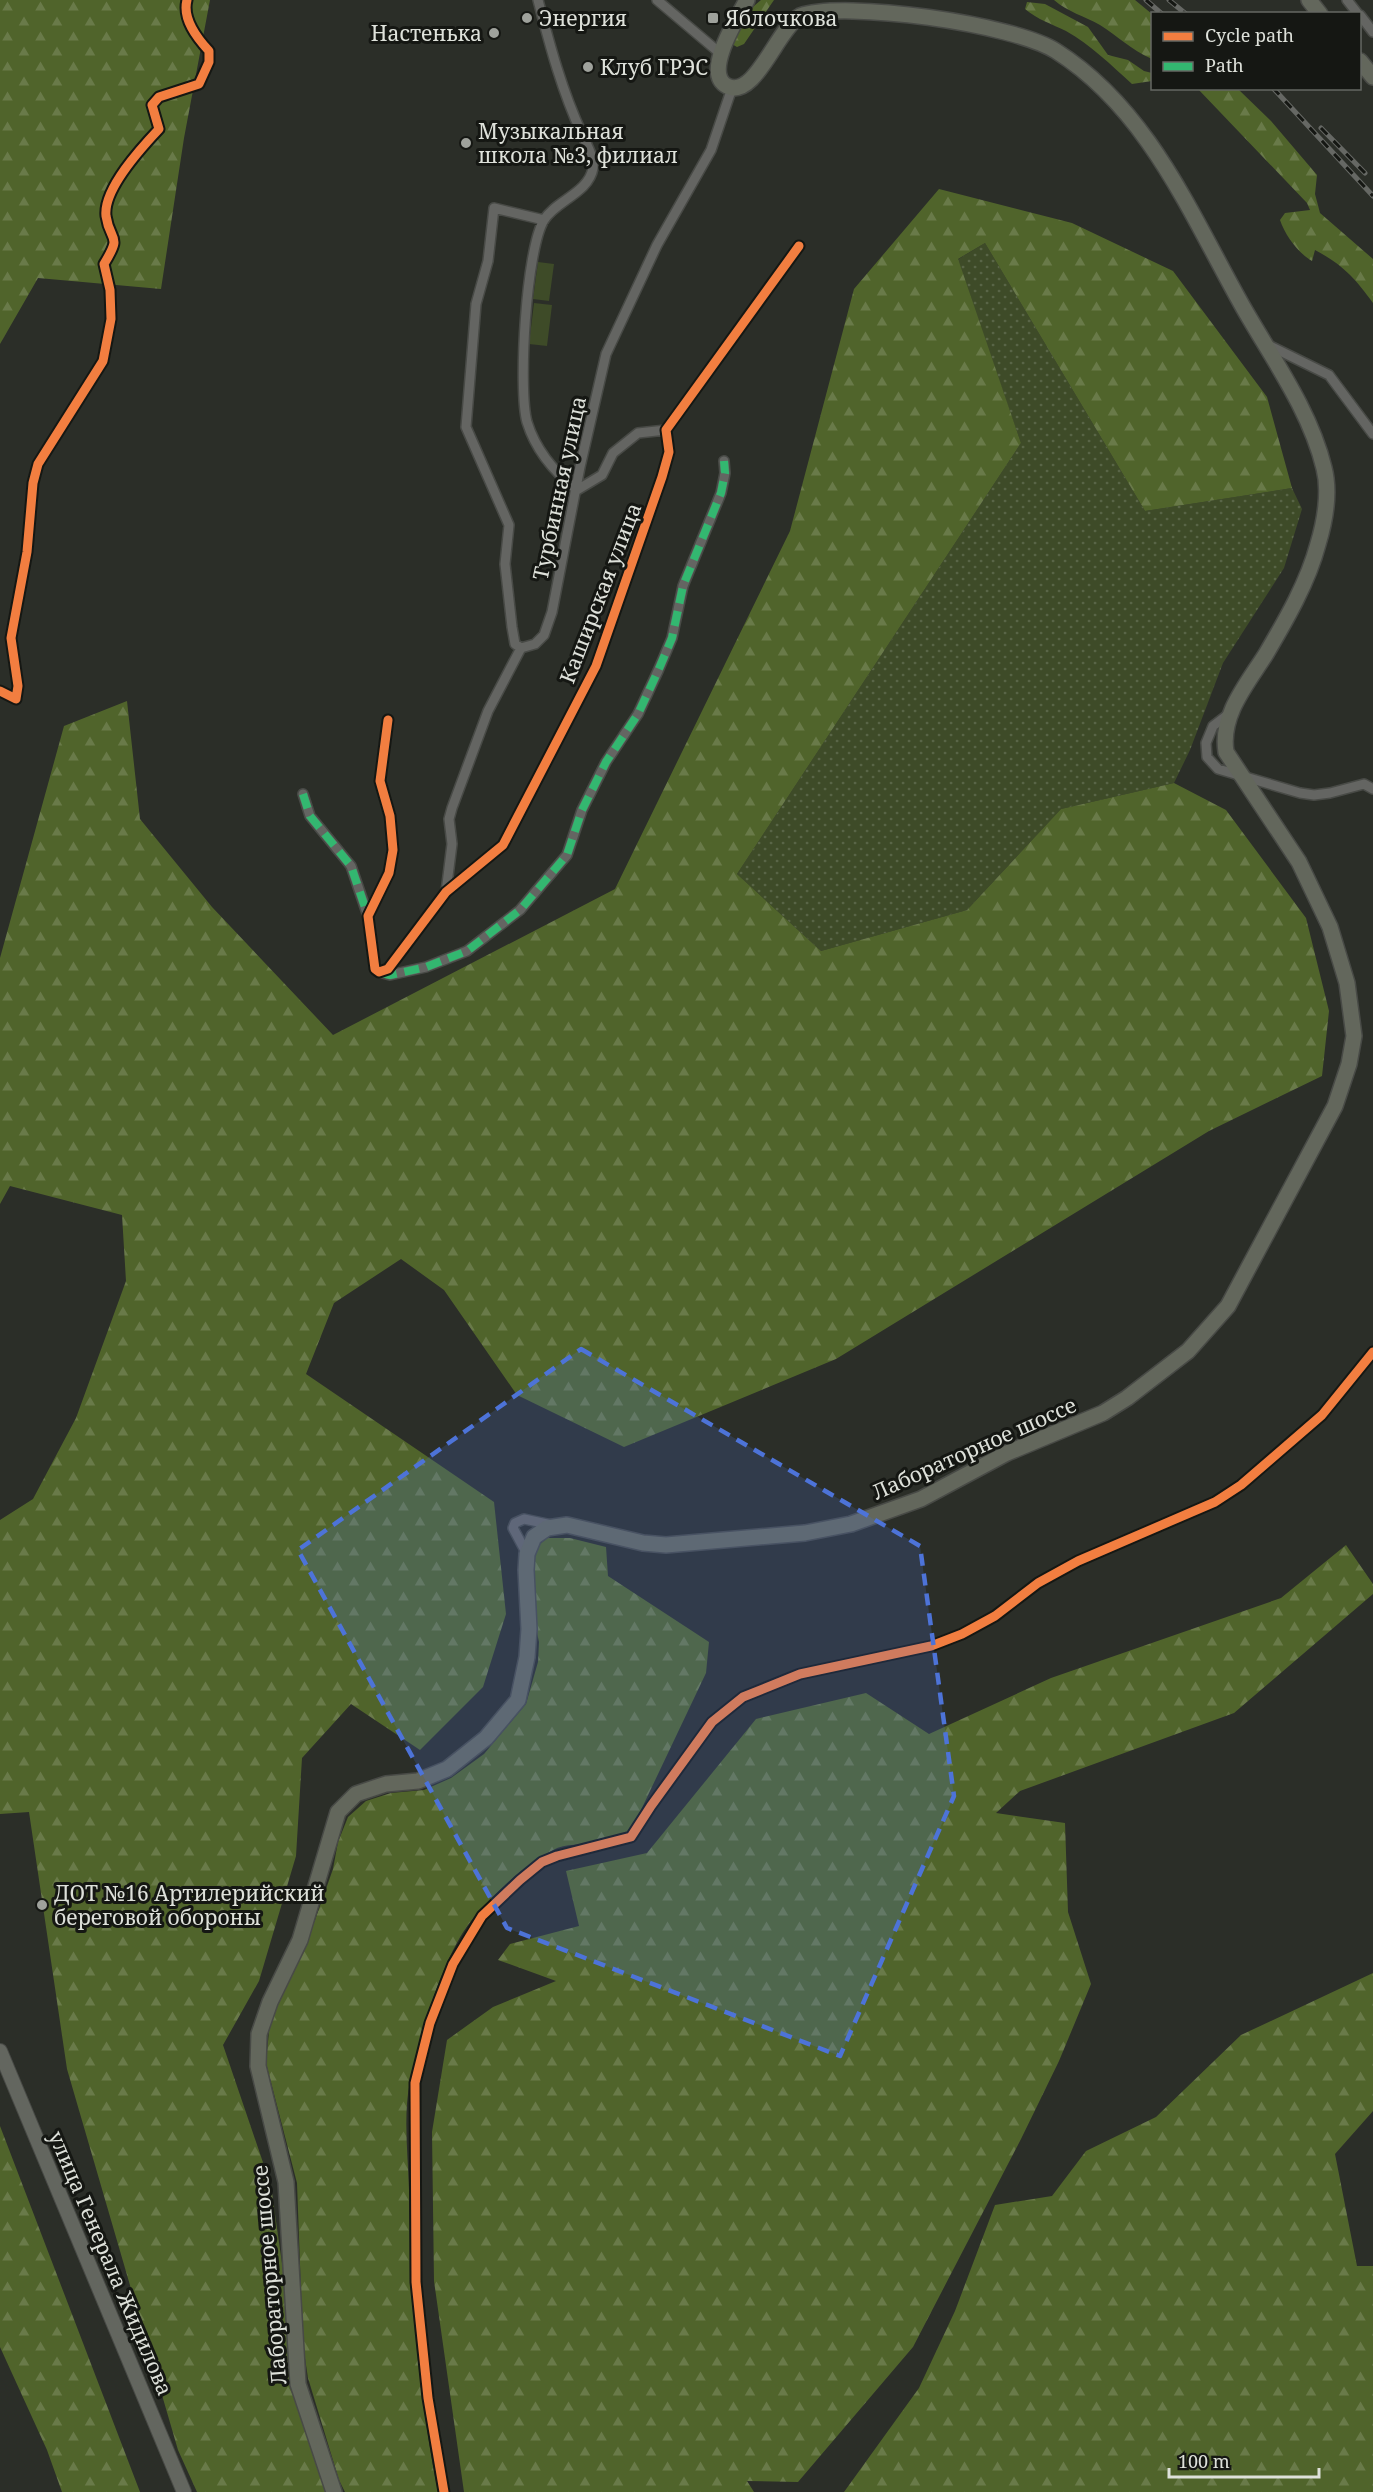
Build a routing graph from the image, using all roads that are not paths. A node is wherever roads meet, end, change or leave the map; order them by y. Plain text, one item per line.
1 (187, 0) edge
2 (538, 0) edge
3 (657, 0) edge
4 (747, 0) edge
5 (1309, 0) edge
6 (1347, 0) edge
7 (1318, 12) edge
8 (1357, 12) edge
9 (1361, 17) edge
10 (1373, 32) edge
11 (721, 54) junction
12 (1361, 63) edge
13 (1372, 75) edge
14 (732, 88) junction
15 (544, 220) junction
16 (799, 246) dead end
17 (1264, 342) junction
18 (666, 430) junction
19 (1373, 434) edge
20 (724, 461) dead end
21 (577, 490) junction
22 (521, 648) junction
23 (0, 691) edge
24 (388, 720) dead end
25 (1243, 780) junction
26 (1373, 789) edge
27 (303, 794) dead end
28 (446, 892) junction
29 (368, 916) junction
30 (384, 970) junction
31 (1373, 1352) edge
32 (557, 1526) junction
33 (527, 1554) junction
34 (0, 2051) edge
35 (184, 2492) edge
36 (334, 2492) edge
37 (444, 2492) edge

1 - 23 street
2 - 15 street
3 - 11 street
4 - 11 main road
5 - 7 main road
6 - 8 street
9 - 10 street
11 - 14 main road
12 - 13 main road
14 - 17 main road, Лабораторное шоссе
14 - 21 street, Турбинная улица
15 - 21 street
15 - 22 street
16 - 18 street
17 - 19 street
17 - 25 main road, Лабораторное шоссе
18 - 21 street
18 - 28 street, Каширская улица
20 - 30 street
21 - 22 street, Турбинная улица
22 - 28 street, Турбинная улица
24 - 29 street
25 - 26 street
25 - 32 main road, Лабораторное шоссе
27 - 29 street
28 - 30 street, Каширская улица
29 - 30 street
31 - 37 street
32 - 33 main road
32 - 33 street
33 - 36 main road, Лабораторное шоссе
34 - 35 main road, улица Генерала Жидилова

